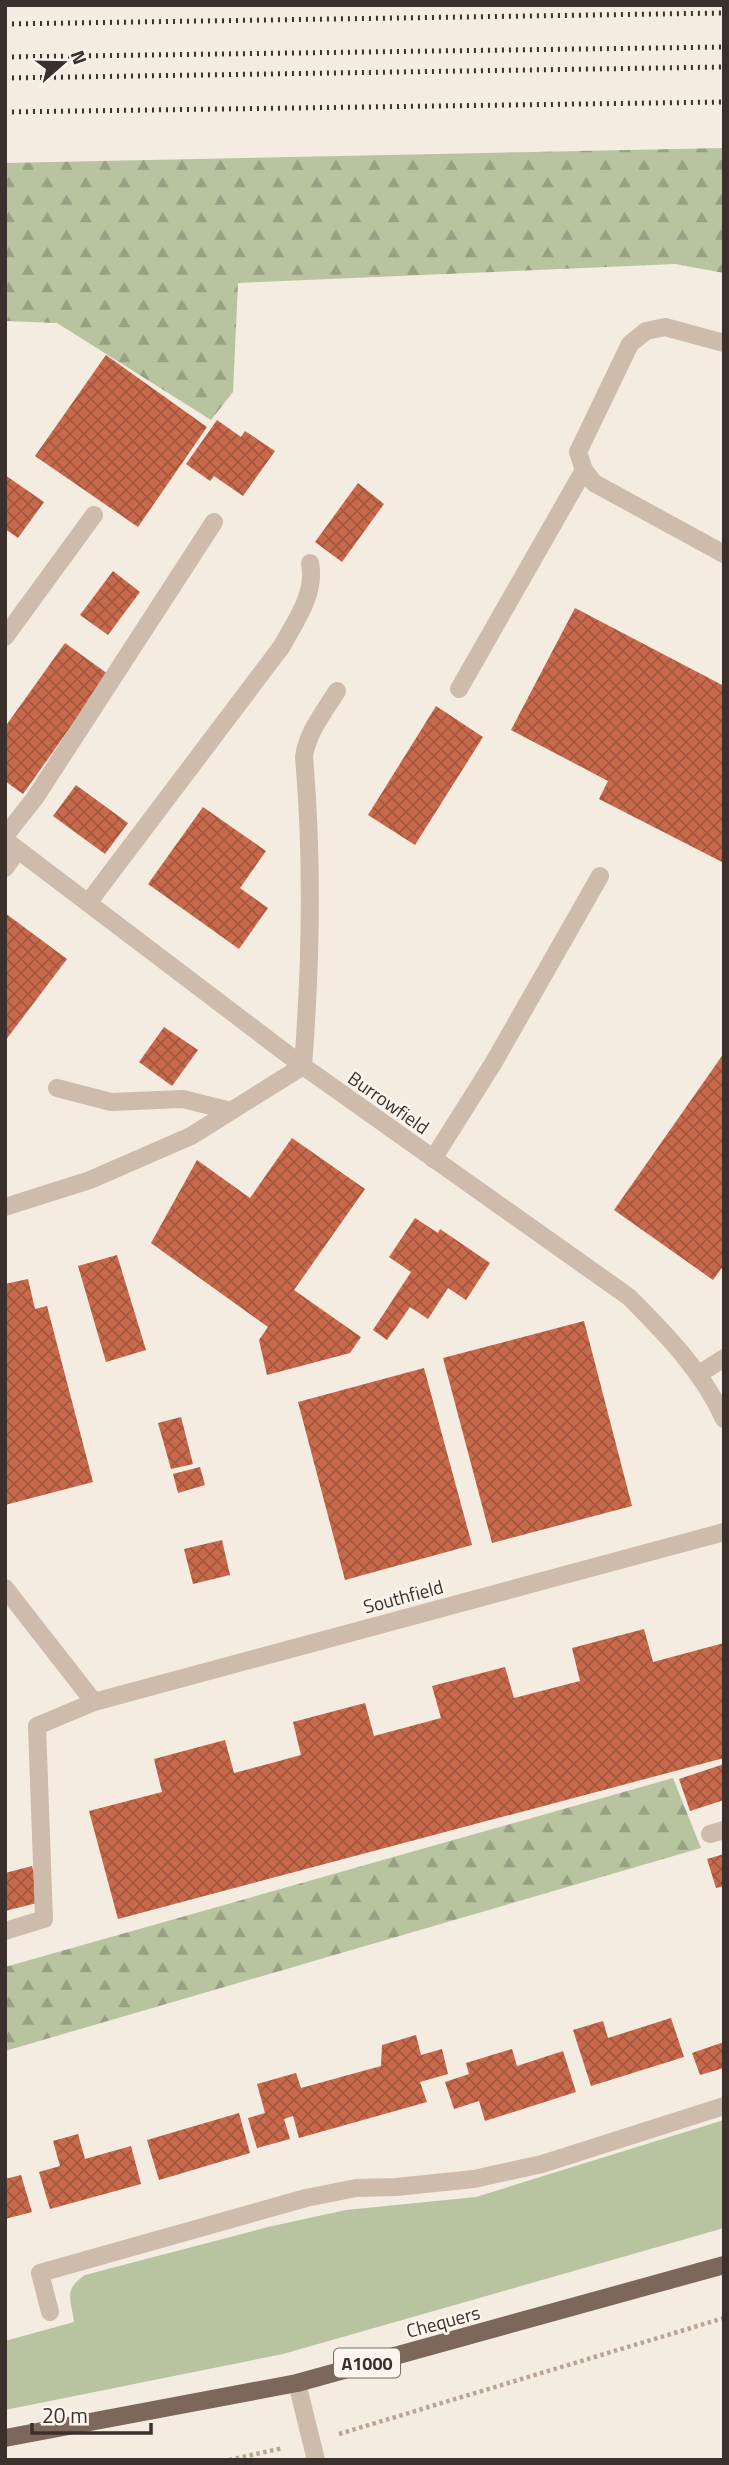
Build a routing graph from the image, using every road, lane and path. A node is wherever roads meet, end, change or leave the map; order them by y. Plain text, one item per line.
1 (724, 343) edge
2 (584, 470) junction
3 (93, 515) dead end
4 (214, 522) dead end
5 (724, 554) edge
6 (310, 563) dead end
7 (5, 637) edge
8 (459, 689) dead end
9 (337, 691) dead end
10 (10, 842) edge
11 (5, 868) edge
12 (600, 876) dead end
13 (88, 903) junction
14 (303, 1066) junction
15 (57, 1088) dead end
16 (232, 1111) junction
17 (433, 1158) junction
18 (5, 1207) edge
19 (724, 1358) edge
20 (699, 1374) junction
21 (724, 1419) edge
22 (724, 1532) edge
23 (5, 1588) edge
24 (94, 1702) junction
25 (5, 1931) edge
26 (724, 2106) edge
27 (724, 2265) edge
28 (50, 2312) dead end
29 (724, 2318) edge
30 (297, 2383) junction
31 (5, 2438) edge
32 (314, 2451) edge
33 (229, 2460) edge

1 - 2 street
2 - 5 street
2 - 8 street
3 - 7 street
4 - 10 street
6 - 13 street
9 - 14 street
10 - 11 street
10 - 13 street, Burrowfield
12 - 17 street
13 - 14 street, Burrowfield
14 - 16 street
14 - 17 street, Burrowfield
15 - 16 street
16 - 18 street
17 - 20 street, Burrowfield
19 - 20 street
20 - 21 street, Burrowfield
22 - 24 street, Southfield
23 - 24 street
24 - 25 street, Southfield
26 - 28 street
27 - 30 main road, Chequers / A1000
29 - 32 path
30 - 31 main road, Chequers / A1000
30 - 32 street
32 - 33 path

